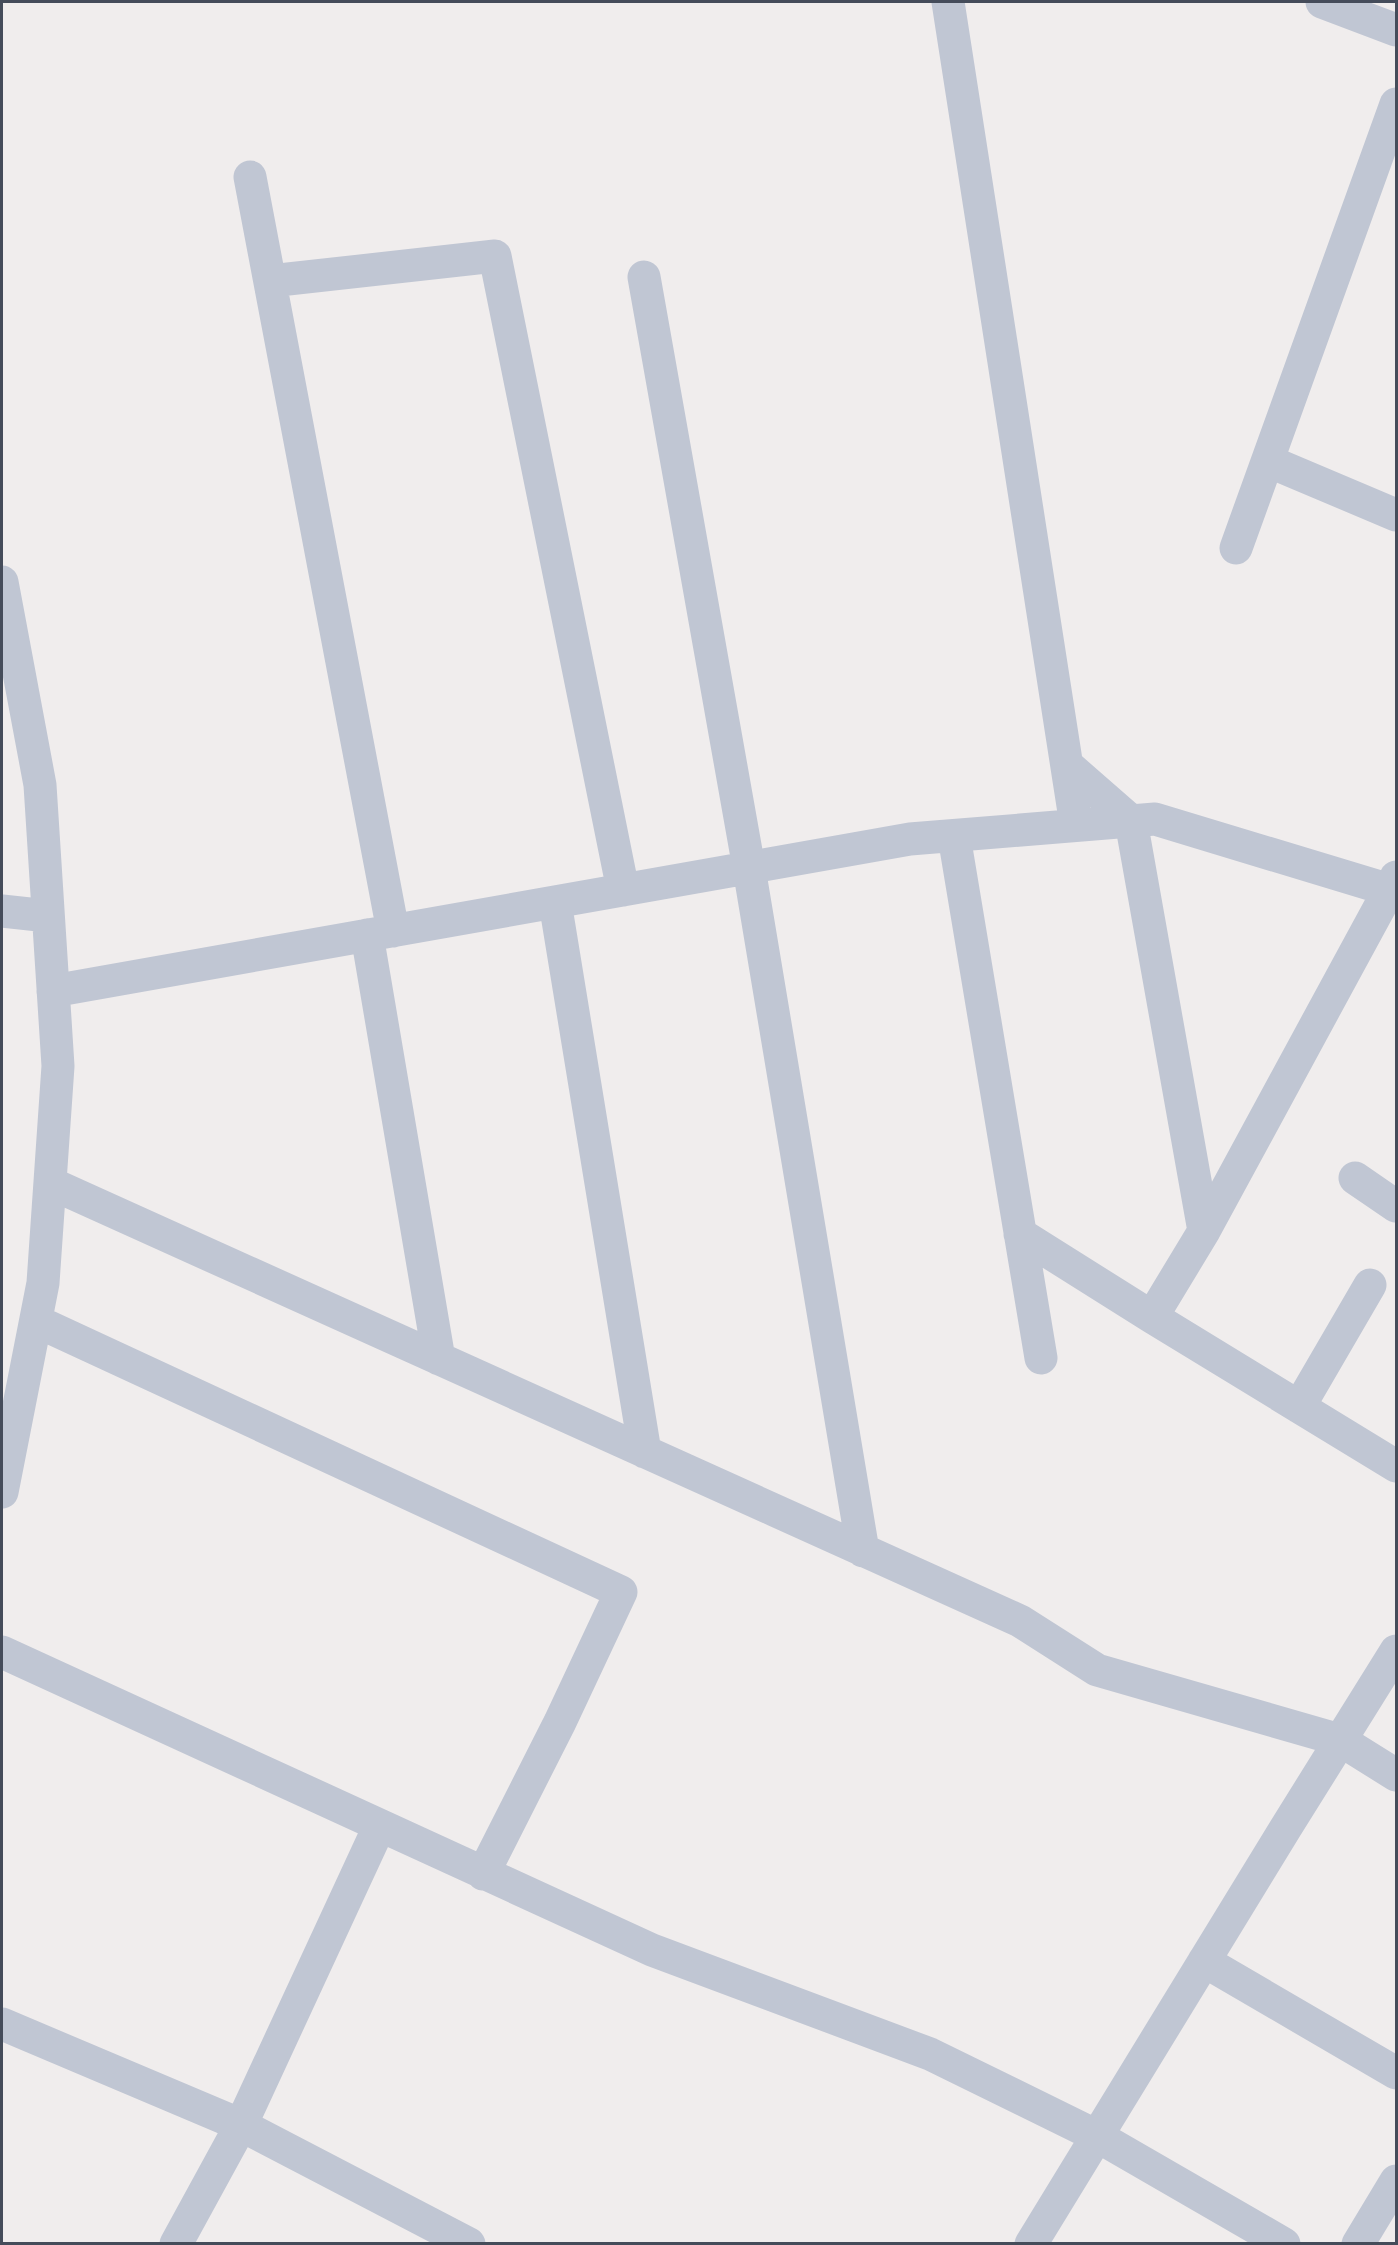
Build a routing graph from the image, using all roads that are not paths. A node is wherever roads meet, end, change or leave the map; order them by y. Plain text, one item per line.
1 (948, 2) edge
2 (1322, 2) edge
3 (1396, 30) edge
4 (1396, 104) edge
5 (250, 177) dead end
6 (644, 277) dead end
7 (270, 281) junction
8 (1268, 461) junction
9 (1396, 515) edge
10 (1236, 548) dead end
11 (2, 582) edge
12 (1067, 765) junction
13 (1131, 821) junction
14 (1076, 825) junction
15 (954, 836) junction
16 (749, 868) junction
17 (1394, 886) edge
18 (623, 890) junction
19 (555, 902) junction
20 (2, 911) edge
21 (48, 916) junction
22 (380, 933) junction
23 (53, 991) junction
24 (1355, 1178) dead end
25 (50, 1183) junction
26 (1396, 1206) edge
27 (1204, 1231) junction
28 (1020, 1234) junction
29 (1370, 1285) dead end
30 (1152, 1317) junction
31 (36, 1321) junction
32 (1041, 1358) dead end
33 (439, 1359) junction
34 (1299, 1407) junction
35 (645, 1452) junction
36 (1396, 1466) edge
37 (2, 1492) edge
38 (863, 1551) junction
39 (1396, 1651) edge
40 (2, 1652) edge
41 (1340, 1740) junction
42 (1396, 1774) edge
43 (379, 1827) junction
44 (483, 1874) junction
45 (1204, 1961) junction
46 (2, 2024) edge
47 (1396, 2073) edge
48 (241, 2125) junction
49 (1096, 2136) junction
50 (1396, 2181) edge
51 (176, 2244) edge
52 (469, 2244) edge
53 (1031, 2244) edge
54 (1284, 2244) edge
55 (1358, 2244) edge

1 - 12 street
2 - 3 street
4 - 8 street
5 - 7 street
6 - 16 street
7 - 18 street
7 - 22 street
8 - 9 street
8 - 10 street
11 - 21 street
12 - 13 street
12 - 14 street
13 - 14 street
13 - 17 street
13 - 27 street
14 - 15 street
15 - 16 street
15 - 28 street
16 - 18 street
16 - 38 street
17 - 27 street
18 - 19 street
19 - 22 street
19 - 35 street
20 - 21 street
21 - 23 street
22 - 23 street
22 - 33 street
23 - 25 street
24 - 26 street
25 - 31 street
25 - 33 street
27 - 30 street
28 - 30 street
28 - 32 street
29 - 34 street
30 - 34 street
31 - 37 street
31 - 44 street
33 - 35 street
34 - 36 street
35 - 38 street
38 - 41 street
39 - 41 street
40 - 43 street
41 - 42 street
41 - 45 street
43 - 44 street
43 - 48 street
44 - 49 street
45 - 47 street
45 - 49 street
46 - 48 street
48 - 51 street
48 - 52 street
49 - 53 street
49 - 54 street
50 - 55 street

